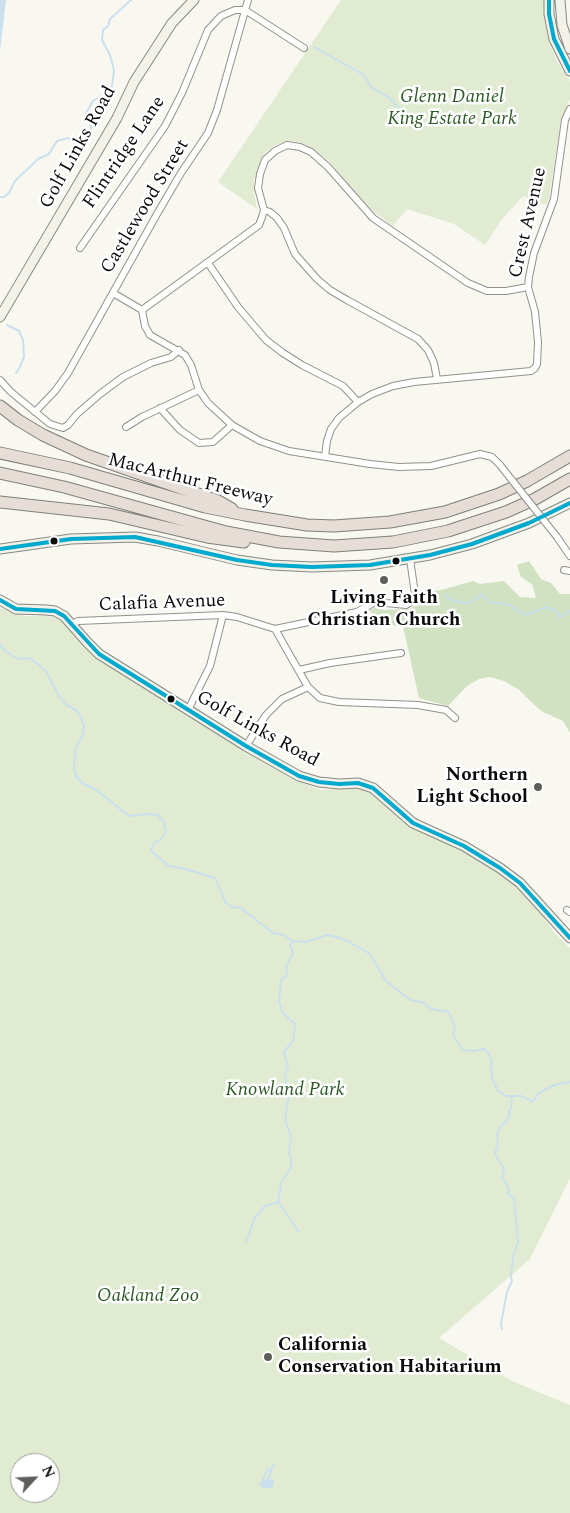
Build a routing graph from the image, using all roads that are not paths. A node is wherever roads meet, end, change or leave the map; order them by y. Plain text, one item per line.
1 (194, 0) edge
2 (248, 0) edge
3 (549, 0) edge
4 (560, 0) edge
5 (245, 10) junction
6 (304, 48) dead end
7 (570, 49) edge
8 (570, 71) edge
9 (570, 109) edge
10 (264, 210) junction
11 (80, 248) dead end
12 (208, 263) junction
13 (528, 287) junction
14 (113, 293) junction
15 (142, 310) junction
16 (0, 317) edge
17 (179, 350) junction
18 (437, 379) junction
19 (0, 380) edge
20 (199, 390) junction
21 (358, 402) junction
22 (0, 406) edge
23 (160, 408) junction
24 (35, 412) junction
25 (232, 425) junction
26 (126, 427) dead end
27 (0, 453) edge
28 (325, 456) junction
29 (570, 456) edge
30 (0, 473) edge
31 (570, 480) edge
32 (0, 502) edge
33 (570, 503) edge
34 (245, 515) junction
35 (307, 545) junction
36 (0, 550) edge
37 (570, 556) edge
38 (410, 559) junction
39 (0, 600) edge
40 (223, 616) junction
41 (72, 624) junction
42 (275, 629) junction
43 (401, 653) dead end
44 (299, 670) junction
45 (308, 686) junction
46 (188, 710) junction
47 (454, 718) dead end
48 (246, 746) junction
49 (570, 938) edge

1 - 16 street, Golf Links Road
2 - 5 street, Castlewood Street
3 - 8 street
4 - 7 street
5 - 6 street
5 - 11 street, Flintridge Lane
5 - 14 street, Castlewood Street
9 - 13 street, Crest Avenue
10 - 12 street
10 - 13 street
10 - 18 street
12 - 15 street
12 - 21 street
13 - 18 street, Crest Avenue
14 - 15 street
14 - 24 street, Castlewood Street
15 - 17 street
17 - 20 street
17 - 24 street
18 - 21 street
19 - 24 street
20 - 23 street
20 - 25 street
21 - 28 street
22 - 34 highway
23 - 25 street
23 - 26 street
25 - 28 street
27 - 34 highway, MacArthur Freeway
28 - 37 street, bridge
29 - 34 highway, MacArthur Freeway
30 - 35 highway, MacArthur Freeway
31 - 35 highway, MacArthur Freeway
32 - 35 highway
33 - 38 street
36 - 38 street
38 - 42 street, Calafia Avenue
39 - 41 street, Golf Links Road
40 - 41 street, Calafia Avenue
40 - 42 street, Calafia Avenue
40 - 46 street
41 - 46 street, Golf Links Road
42 - 44 street
43 - 44 street
44 - 45 street
45 - 47 street
45 - 48 street
46 - 48 street, Golf Links Road
48 - 49 street, Golf Links Road

